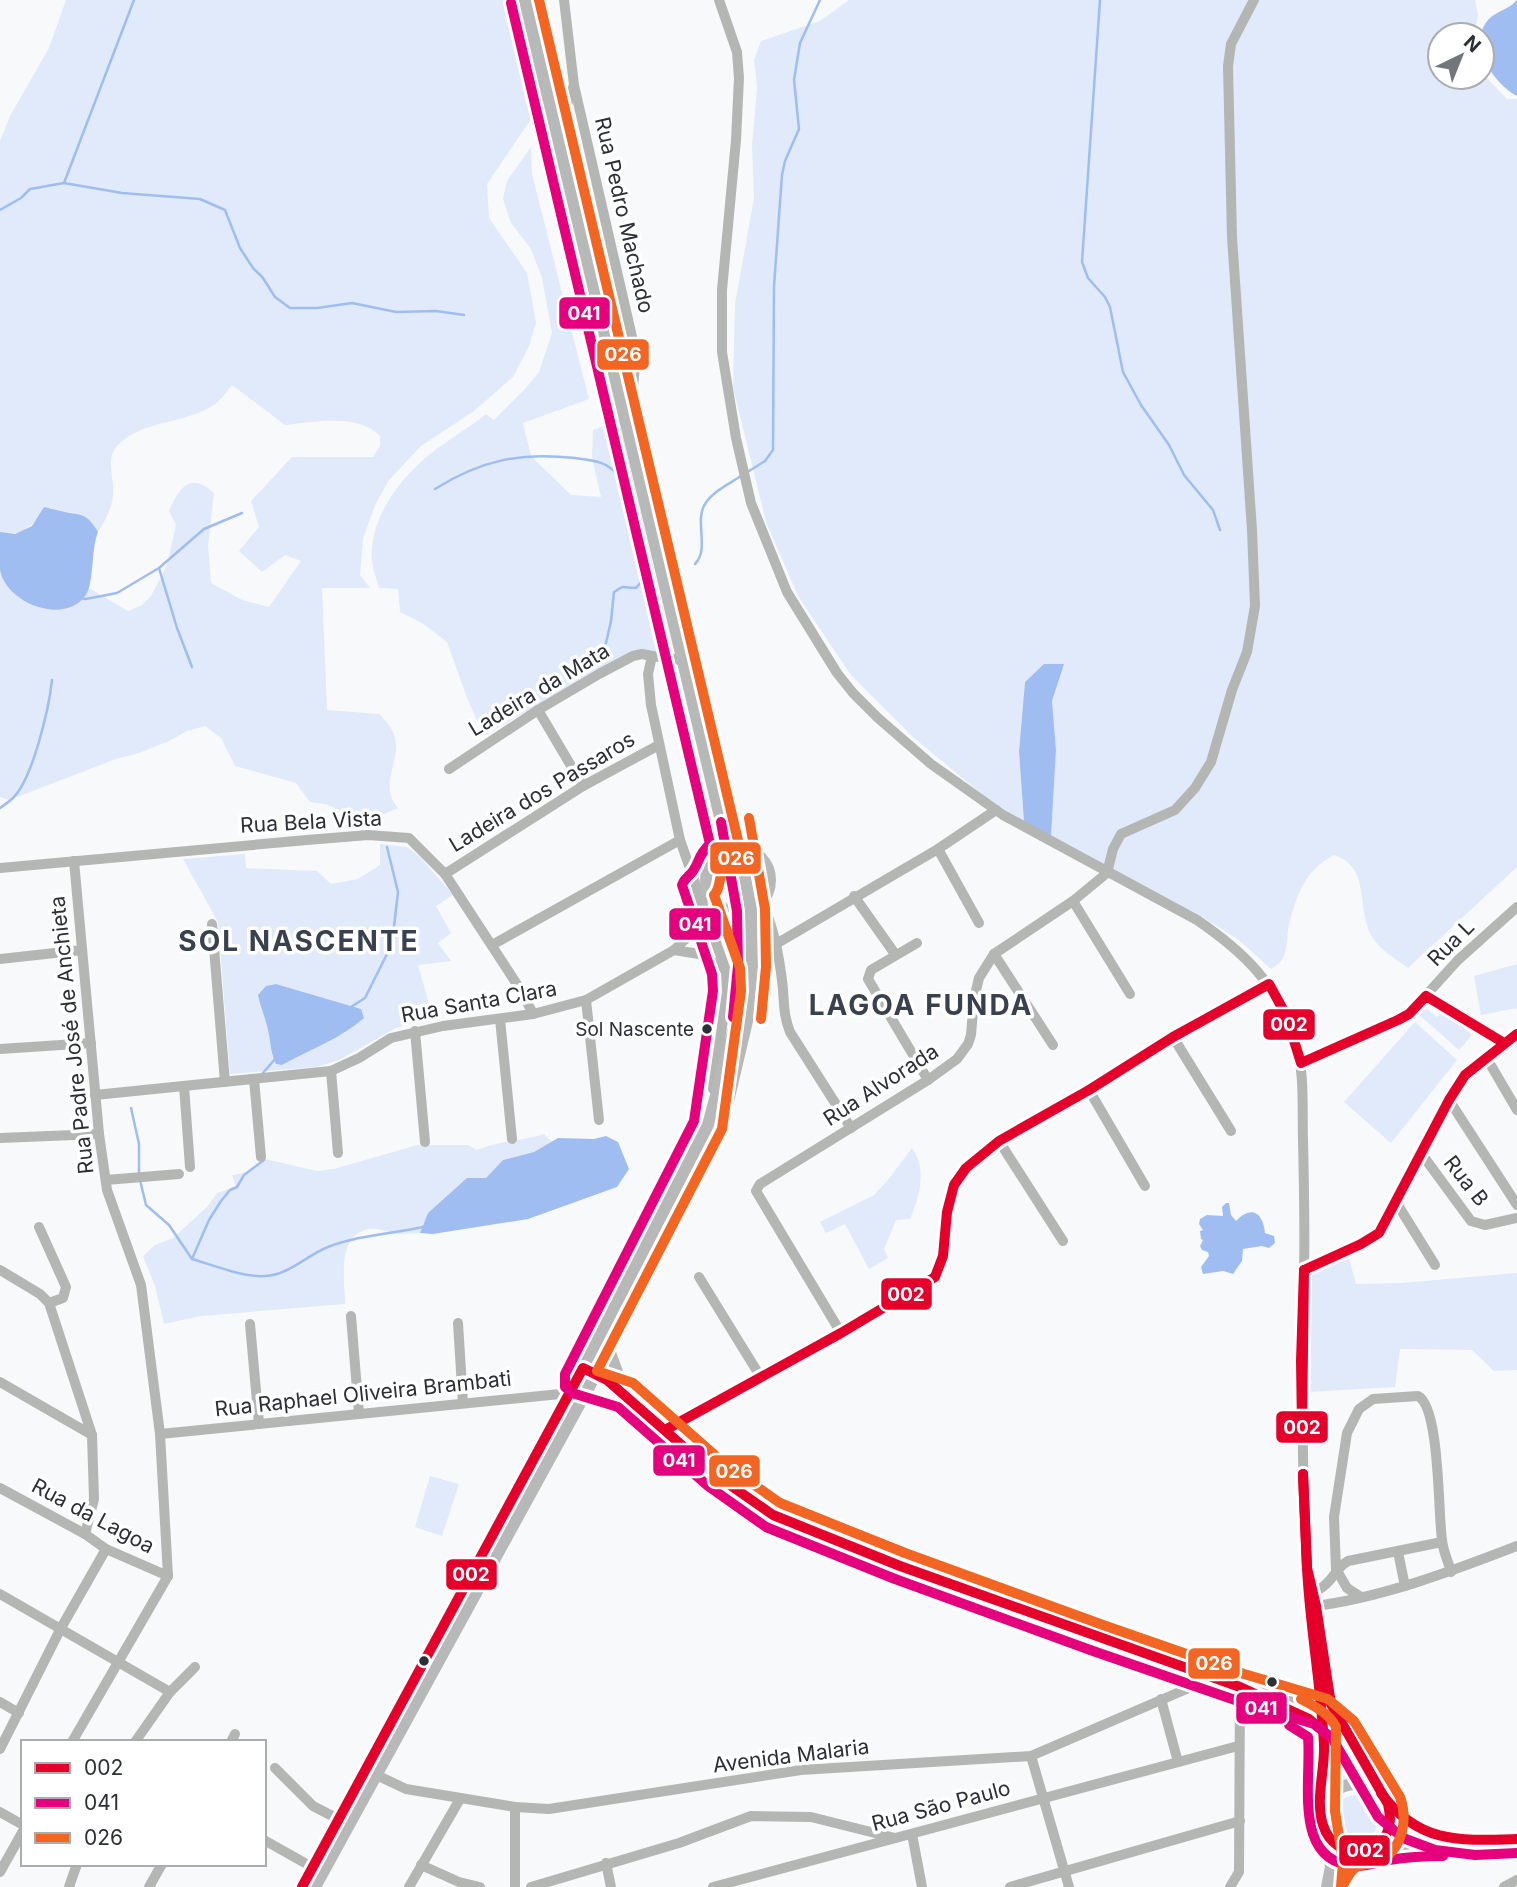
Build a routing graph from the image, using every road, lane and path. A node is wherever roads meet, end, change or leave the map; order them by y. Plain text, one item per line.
1 (525, 0) edge
2 (538, 0) edge
3 (564, 0) edge
4 (1254, 0) edge
5 (721, 1) edge
6 (574, 85) junction
7 (565, 110) junction
8 (632, 396) junction
9 (652, 656) junction
10 (682, 660) junction
11 (538, 710) junction
12 (659, 745) junction
13 (449, 769) dead end
14 (583, 786) junction
15 (996, 810) junction
16 (680, 839) junction
17 (740, 848) junction
18 (938, 849) junction
19 (726, 850) junction
20 (74, 861) junction
21 (0, 868) edge
22 (1107, 873) junction
23 (445, 874) junction
24 (701, 885) junction
25 (854, 897) junction
26 (1073, 901) junction
27 (756, 907) junction
28 (1517, 908) edge
29 (730, 911) junction
30 (709, 923) junction
31 (979, 923) dead end
32 (212, 925) dead end
33 (695, 930) junction
34 (917, 943) dead end
35 (776, 944) junction
36 (492, 945) junction
37 (82, 950) junction
38 (674, 950) junction
39 (895, 954) junction
40 (994, 954) junction
41 (0, 959) edge
42 (726, 971) junction
43 (1269, 984) junction
44 (1130, 994) dead end
45 (1426, 996) junction
46 (586, 1000) junction
47 (534, 1014) junction
48 (500, 1019) junction
49 (415, 1031) junction
50 (1517, 1034) edge
51 (1173, 1037) junction
52 (91, 1043) junction
53 (1504, 1043) junction
54 (1053, 1045) dead end
55 (0, 1049) edge
56 (1486, 1056) junction
57 (1301, 1063) junction
58 (331, 1071) junction
59 (254, 1079) junction
60 (928, 1080) junction
61 (225, 1082) junction
62 (184, 1086) junction
63 (1089, 1090) junction
64 (95, 1095) junction
65 (1449, 1100) junction
66 (1517, 1110) edge
67 (599, 1120) dead end
68 (708, 1125) junction
69 (851, 1128) junction
70 (1231, 1131) dead end
71 (99, 1134) junction
72 (0, 1138) edge
73 (512, 1139) dead end
74 (999, 1141) junction
75 (425, 1142) dead end
76 (338, 1153) dead end
77 (1421, 1153) junction
78 (261, 1157) dead end
79 (190, 1167) dead end
80 (179, 1174) dead end
81 (106, 1180) junction
82 (1145, 1186) dead end
83 (1396, 1202) junction
84 (1517, 1205) edge
85 (1517, 1218) edge
86 (39, 1227) dead end
87 (1063, 1241) dead end
88 (1435, 1265) dead end
89 (0, 1270) edge
90 (1304, 1270) junction
91 (699, 1277) dead end
92 (49, 1303) junction
93 (351, 1316) dead end
94 (458, 1323) dead end
95 (250, 1324) dead end
96 (841, 1333) junction
97 (609, 1350) junction
98 (580, 1374) junction
99 (760, 1376) junction
100 (594, 1379) junction
101 (0, 1382) edge
102 (570, 1393) junction
103 (625, 1394) junction
104 (463, 1404) junction
105 (359, 1414) junction
106 (259, 1424) junction
107 (667, 1429) junction
108 (160, 1434) junction
109 (92, 1435) junction
110 (0, 1488) edge
111 (85, 1534) junction
112 (1442, 1542) junction
113 (1517, 1546) edge
114 (106, 1549) junction
115 (1398, 1552) junction
116 (1336, 1569) junction
117 (1451, 1572) junction
118 (168, 1576) junction
119 (1405, 1586) junction
120 (0, 1594) edge
121 (1361, 1597) junction
122 (1311, 1601) junction
123 (451, 1626) junction
124 (61, 1628) junction
125 (117, 1662) junction
126 (195, 1667) dead end
127 (1320, 1675) junction
128 (1212, 1678) junction
129 (1240, 1687) junction
130 (170, 1692) junction
131 (1281, 1698) junction
132 (1161, 1699) junction
133 (0, 1702) edge
134 (1321, 1711) junction
135 (19, 1713) junction
136 (1343, 1729) junction
137 (1322, 1730) junction
138 (73, 1740) edge
139 (136, 1740) edge
140 (1238, 1746) junction
141 (0, 1748) edge
142 (1031, 1756) junction
143 (1178, 1762) junction
144 (275, 1768) dead end
145 (371, 1772) junction
146 (460, 1799) junction
147 (1043, 1799) junction
148 (1386, 1803) junction
149 (515, 1807) junction
150 (0, 1812) edge
151 (1322, 1817) junction
152 (1240, 1821) junction
153 (344, 1822) junction
154 (21, 1824) edge
155 (912, 1834) junction
156 (21, 1835) edge
157 (897, 1838) junction
158 (1517, 1839) edge
159 (266, 1841) edge
160 (1476, 1841) junction
161 (1371, 1849) junction
162 (1354, 1852) junction
163 (606, 1863) junction
164 (421, 1865) junction
165 (76, 1866) edge
166 (161, 1866) edge
167 (312, 1867) junction
168 (1065, 1871) junction
169 (0, 1872) edge
170 (1517, 1880) edge
171 (1329, 1881) edge
172 (1234, 1886) edge
173 (69, 1887) edge
174 (149, 1887) edge
175 (302, 1887) edge
176 (315, 1887) edge
177 (409, 1887) edge
178 (480, 1887) edge
179 (515, 1887) edge
180 (531, 1887) edge
181 (611, 1887) edge
182 (713, 1887) edge
183 (922, 1887) edge
184 (1010, 1887) edge
185 (1069, 1887) edge
186 (1504, 1887) edge

1 - 10 main road
2 - 7 main road
3 - 6 street, Rua Pedro Machado
4 - 22 street
5 - 15 street
6 - 7 street, Rua Pedro Machado
6 - 8 street, Rua Pedro Machado
7 - 8 main road
8 - 17 main road
9 - 10 street
9 - 11 street, Ladeira da Mata
9 - 12 street
10 - 19 main road
11 - 13 street, Ladeira da Mata
11 - 14 street
12 - 14 street, Ladeira dos Passaros
12 - 16 street
14 - 23 street, Ladeira dos Passaros
15 - 18 street
15 - 22 street
16 - 24 street
16 - 36 street
17 - 19 main road
17 - 27 main road
17 - 27 main road
18 - 25 street
18 - 31 street
19 - 24 main road
19 - 29 main road
20 - 21 street, Rua Bela Vista
20 - 23 street, Rua Bela Vista
20 - 37 street, Rua Padre José de Anchieta
22 - 26 street, Rua Alvorada
22 - 43 street
23 - 36 street, Rua Bela Vista
24 - 29 main road
24 - 30 street
24 - 33 street
25 - 35 street
25 - 39 street
26 - 40 street, Rua Alvorada
26 - 44 street
27 - 29 main road
27 - 35 street
27 - 97 main road
28 - 45 street, Rua L
29 - 30 street, Rua Santa Clara
29 - 68 main road
30 - 33 street, Rua Santa Clara
30 - 42 street
32 - 61 street
33 - 38 street, Rua Santa Clara
34 - 39 street
35 - 69 street
36 - 47 street, Rua Bela Vista
37 - 41 street
37 - 52 street, Rua Padre José de Anchieta
38 - 42 street
38 - 46 street, Rua Santa Clara
39 - 60 street
40 - 54 street
40 - 60 street, Rua Alvorada
42 - 68 street
43 - 51 street
43 - 57 street
45 - 53 street
45 - 57 street, Rua L
46 - 47 street, Rua Santa Clara
46 - 67 street
47 - 48 street, Rua Santa Clara
48 - 49 street, Rua Santa Clara
48 - 73 street
49 - 58 street, Rua Santa Clara
49 - 75 street
50 - 53 street
51 - 63 street
51 - 70 street
52 - 55 street
52 - 64 street, Rua Padre José de Anchieta
53 - 56 street
56 - 65 street
56 - 66 street
57 - 90 street
58 - 59 street, Rua Santa Clara
58 - 76 street
59 - 61 street, Rua Santa Clara
59 - 78 street
60 - 69 street, Rua Alvorada
61 - 62 street, Rua Santa Clara
62 - 64 street, Rua Santa Clara
62 - 79 street
63 - 74 street
63 - 82 street
64 - 71 street, Rua Padre José de Anchieta
65 - 77 street
65 - 84 street
68 - 98 main road
69 - 96 street, Rua Alvorada
71 - 72 street
71 - 81 street, Rua Padre José de Anchieta
74 - 87 street
74 - 96 street
77 - 83 street
77 - 85 street, Rua B
80 - 81 street
81 - 108 street, Rua Padre José de Anchieta
83 - 88 street
83 - 90 street
86 - 92 street
89 - 92 street
90 - 122 street
91 - 99 street
92 - 109 street
93 - 105 street
94 - 104 street
95 - 106 street
96 - 99 street
97 - 100 main road
97 - 103 main road
98 - 100 main road
98 - 102 main road
99 - 107 street
100 - 103 main road
100 - 123 main road
101 - 109 street
102 - 104 street, Rua Raphael Oliveira Brambati
102 - 123 main road
103 - 107 main road
104 - 105 street, Rua Raphael Oliveira Brambati
105 - 106 street, Rua Raphael Oliveira Brambati
106 - 108 street, Rua Raphael Oliveira Brambati
107 - 128 main road
108 - 118 street, Rua Padre José de Anchieta
109 - 111 street
110 - 111 street, Rua da Lagoa
111 - 114 street, Rua da Lagoa
112 - 115 street
112 - 116 street
112 - 117 street
113 - 117 street
114 - 118 street, Rua da Lagoa
114 - 124 street
115 - 116 street
115 - 119 street
116 - 121 street
116 - 122 street
117 - 119 street
118 - 125 street
119 - 121 street
120 - 124 street
121 - 122 street
122 - 127 street
122 - 136 street
123 - 145 main road
124 - 125 street
124 - 135 street
125 - 130 street
125 - 138 street
126 - 130 street
127 - 131 main road
127 - 134 street
128 - 129 main road
128 - 132 street, Avenida Malaria
129 - 131 main road
129 - 137 main road
129 - 140 street
130 - 139 street
131 - 134 main road
132 - 142 street, Avenida Malaria
132 - 143 street
133 - 135 street
134 - 136 main road
134 - 137 main road
135 - 141 street
136 - 148 main road
137 - 151 main road
140 - 143 street, Rua São Paulo
140 - 152 street
142 - 147 street
142 - 149 street, Avenida Malaria
143 - 147 street, Rua São Paulo
144 - 153 street
145 - 146 street, Avenida Malaria
145 - 153 main road
146 - 149 street, Avenida Malaria
146 - 164 street
147 - 155 street, Rua São Paulo
147 - 168 street
148 - 151 main road
148 - 160 main road
148 - 161 main road
149 - 179 street
150 - 154 street
151 - 162 main road
151 - 171 main road
152 - 168 street
152 - 172 street
153 - 167 main road
153 - 176 main road
155 - 157 street, Rua São Paulo
155 - 183 street
156 - 169 street
157 - 163 street
157 - 182 street, Rua São Paulo
158 - 160 main road
159 - 167 street
160 - 161 main road
161 - 162 main road
162 - 171 main road
163 - 180 street
163 - 181 street
164 - 177 street
164 - 178 street
165 - 173 street
166 - 174 street
167 - 175 main road
168 - 184 street
168 - 185 street
170 - 186 street

